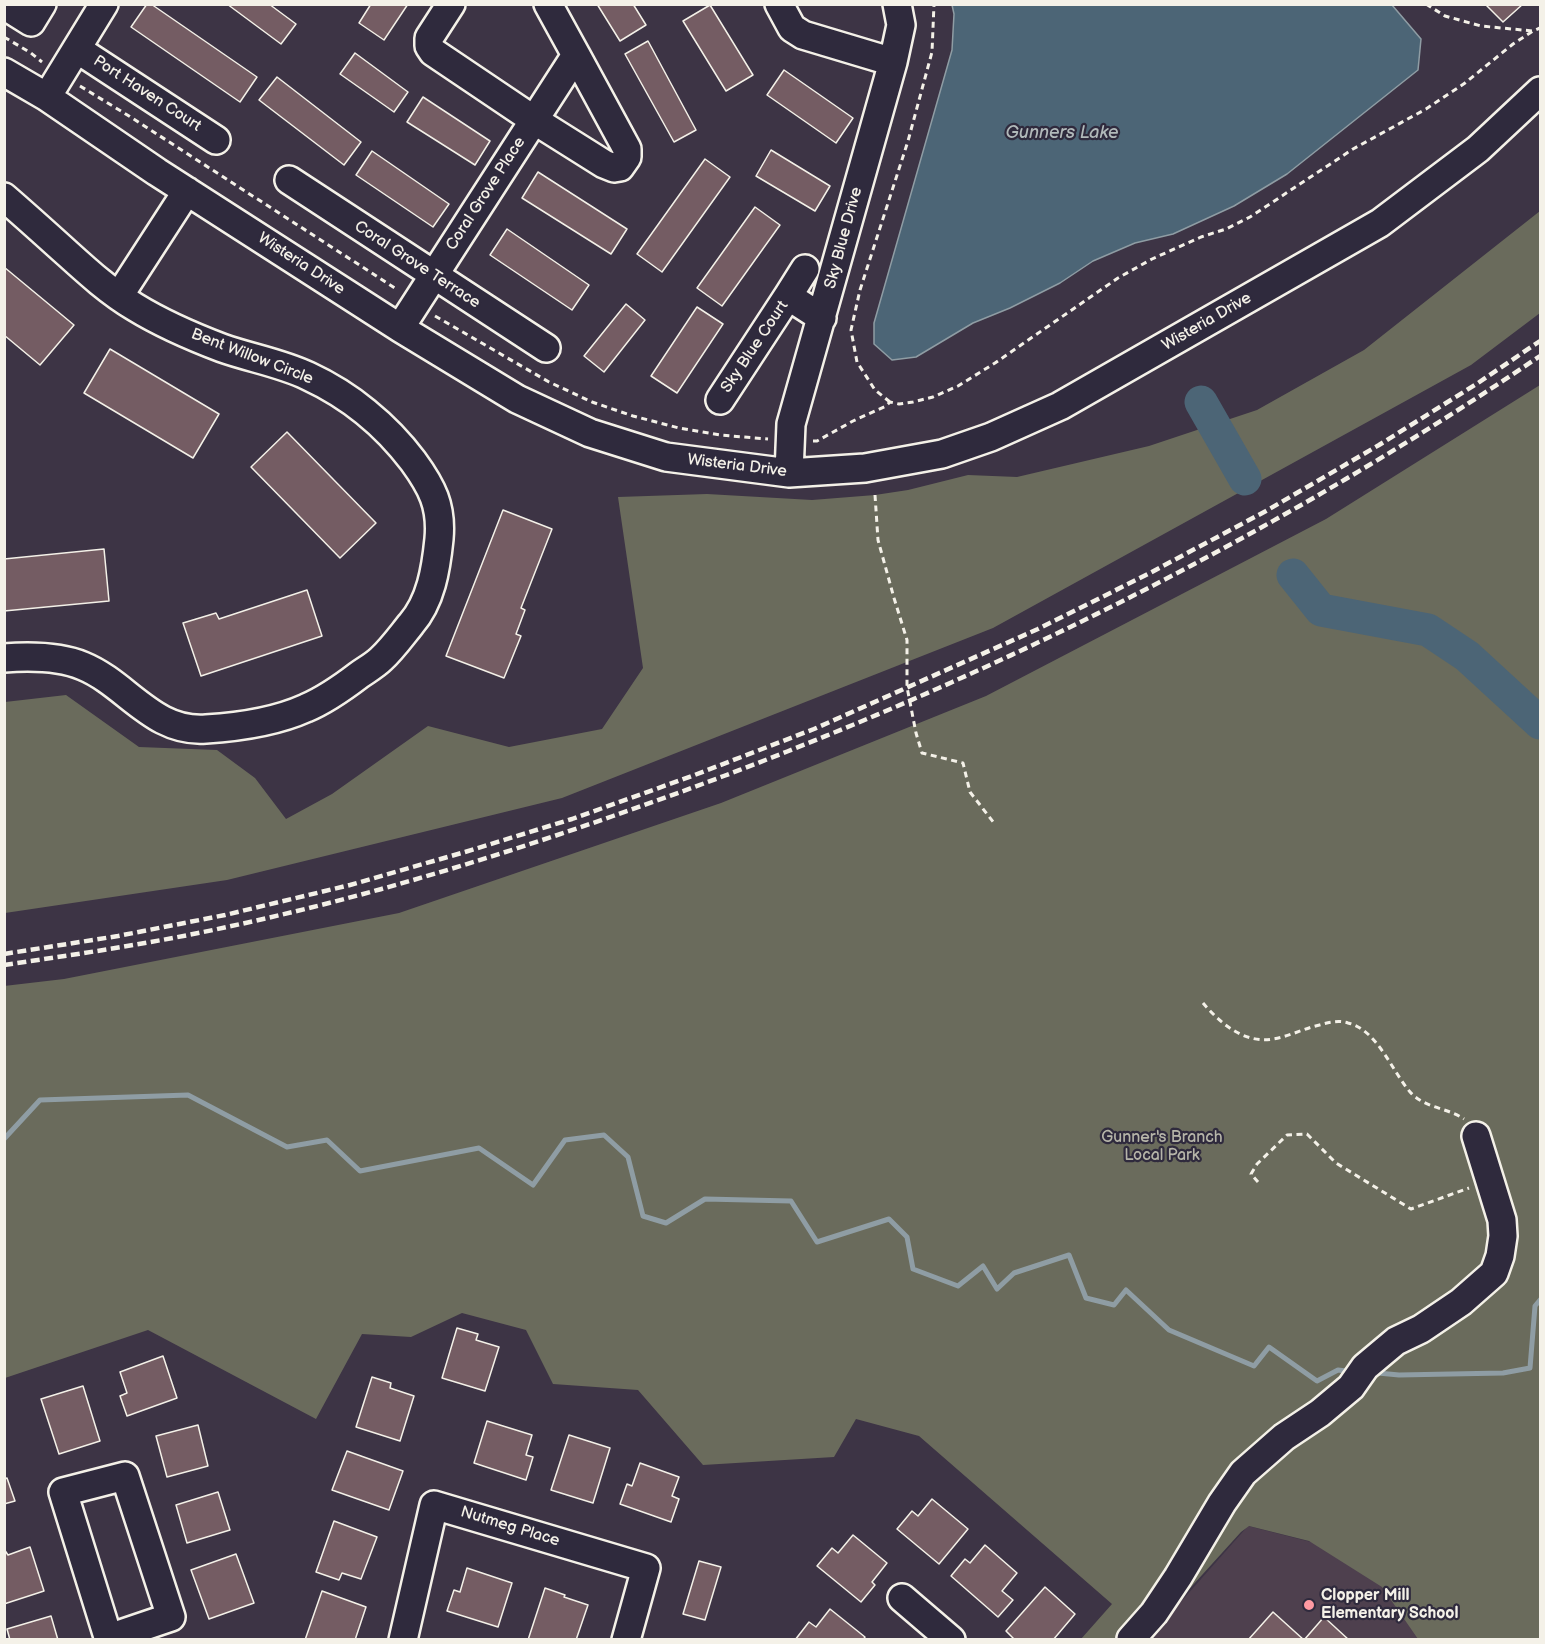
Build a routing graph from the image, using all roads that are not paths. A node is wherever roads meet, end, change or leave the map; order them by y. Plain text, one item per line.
1 (42, 4) edge
2 (104, 4) edge
3 (452, 4) edge
4 (548, 4) edge
5 (779, 4) edge
6 (897, 4) edge
7 (4, 5) edge
8 (77, 49) junction
9 (576, 55) junction
10 (893, 62) junction
11 (4, 72) edge
12 (54, 87) junction
13 (1540, 91) edge
14 (534, 120) junction
15 (216, 140) dead end
16 (289, 180) dead end
17 (187, 191) junction
18 (4, 198) edge
19 (805, 269) dead end
20 (434, 275) junction
21 (120, 296) junction
22 (788, 296) junction
23 (822, 318) junction
24 (400, 328) junction
25 (546, 348) dead end
26 (720, 400) dead end
27 (789, 473) junction
28 (4, 658) edge
29 (1476, 1136) road end
30 (902, 1598) dead end
31 (109, 1639) edge
32 (1131, 1639) edge
33 (403, 1640) edge
34 (626, 1640) edge
35 (951, 1640) edge

1 - 7 street
2 - 8 street
3 - 14 street, Coral Grove Place
4 - 9 street, Coral Grove Place
5 - 10 street
6 - 10 street, Sky Blue Drive
8 - 12 street
8 - 15 street, Port Haven Court
9 - 14 street, Coral Grove Place
9 - 14 street, Coral Grove Place
10 - 23 street, Sky Blue Drive
11 - 12 street, Wisteria Drive
12 - 17 street, Wisteria Drive
13 - 27 street, Wisteria Drive
14 - 20 street, Coral Grove Place
16 - 20 street, Coral Grove Terrace
17 - 21 street
17 - 24 street, Wisteria Drive
18 - 21 street, Bent Willow Circle
19 - 22 street
20 - 24 street, Coral Grove Place
20 - 25 street, Coral Grove Terrace
21 - 28 street, Bent Willow Circle
22 - 23 street, Sky Blue Court
22 - 26 street, Sky Blue Court
23 - 27 street, Sky Blue Drive
24 - 27 street, Wisteria Drive
29 - 32 street
30 - 35 street
31 - 31 street
33 - 34 street, Nutmeg Place

